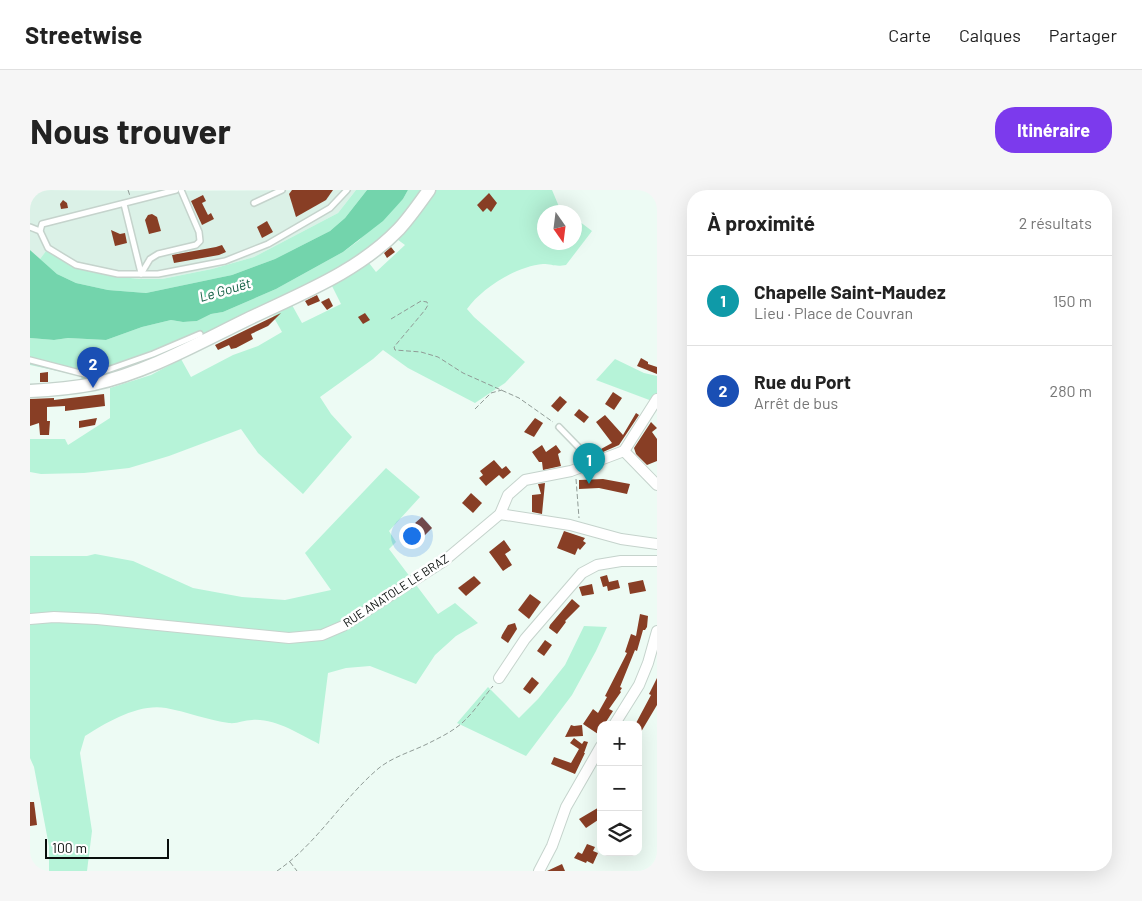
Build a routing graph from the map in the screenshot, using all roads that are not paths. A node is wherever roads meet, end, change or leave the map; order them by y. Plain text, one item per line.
1 (176, 190) edge
2 (181, 190) edge
3 (282, 190) edge
4 (347, 190) edge
5 (429, 190) edge
6 (254, 203) dead end
7 (124, 204) junction
8 (30, 227) edge
9 (40, 232) junction
10 (141, 274) junction
11 (200, 334) dead end
12 (30, 360) edge
13 (30, 391) edge
14 (657, 399) edge
15 (559, 427) road end
16 (624, 451) junction
17 (593, 463) junction
18 (657, 485) edge
19 (500, 514) junction
20 (657, 544) edge
21 (657, 561) edge
22 (30, 619) edge
23 (657, 631) edge
24 (499, 678) road end
25 (616, 721) edge
26 (597, 753) edge
27 (539, 871) edge

1 - 7 lane
2 - 10 lane
3 - 6 lane
4 - 10 lane
5 - 13 street
7 - 9 lane
7 - 10 lane
8 - 9 lane
9 - 10 lane
11 - 12 lane
14 - 16 street
15 - 17 lane
16 - 17 street
16 - 18 street
17 - 19 street
19 - 20 street
19 - 22 street, RUE ANATOLE LE BRAZ
21 - 24 street
23 - 25 street
26 - 27 street

